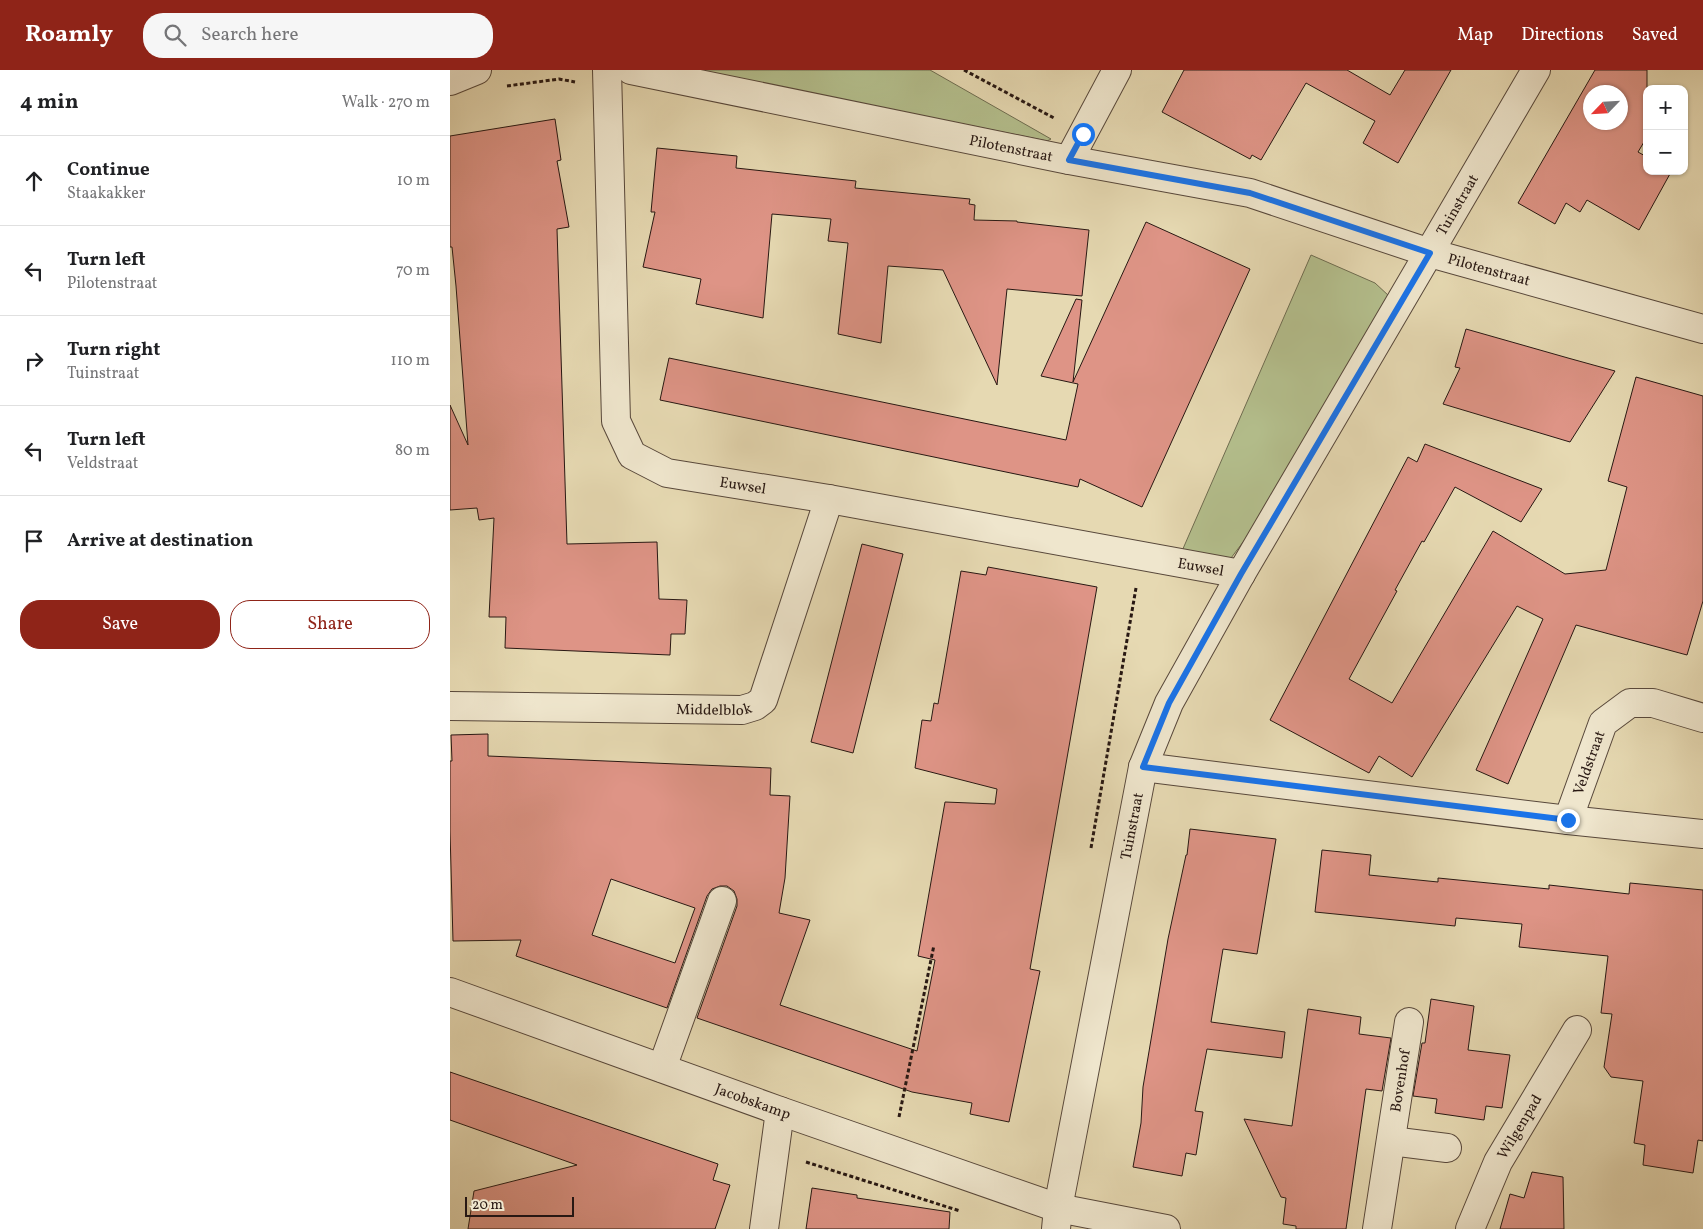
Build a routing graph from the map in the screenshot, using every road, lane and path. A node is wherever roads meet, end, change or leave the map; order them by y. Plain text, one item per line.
1 (478, 70) edge
2 (631, 70) edge
3 (964, 70) edge
4 (1117, 70) edge
5 (1536, 70) edge
6 (607, 79) edge
7 (450, 81) edge
8 (505, 86) dead end
9 (1083, 134) junction
10 (1069, 160) junction
11 (1430, 253) junction
12 (1703, 329) edge
13 (829, 499) junction
14 (1241, 574) junction
15 (450, 706) edge
16 (1703, 718) edge
17 (1143, 767) junction
18 (1568, 820) junction
19 (1703, 834) edge
20 (722, 901) dead end
21 (934, 945) dead end
22 (450, 992) edge
23 (1409, 1022) dead end
24 (1577, 1030) dead end
25 (662, 1068) junction
26 (780, 1111) junction
27 (1391, 1141) junction
28 (1447, 1148) dead end
29 (892, 1150) junction
30 (775, 1152) junction
31 (969, 1214) dead end
32 (1057, 1219) edge
33 (764, 1229) edge
34 (1166, 1229) edge
35 (1377, 1229) edge
36 (1470, 1229) edge

1 - 7 street
2 - 10 street, Pilotenstraat
3 - 9 path
4 - 9 street
5 - 11 street, Tuinstraat
6 - 8 path
6 - 13 street, Euwsel
9 - 10 street
10 - 11 street, Pilotenstraat
11 - 12 street, Pilotenstraat
11 - 14 street, Tuinstraat
13 - 14 street, Euwsel
13 - 15 street, Middelblok
14 - 17 street, Tuinstraat
16 - 18 street, Veldstraat
17 - 18 street
17 - 32 street, Tuinstraat
18 - 19 street
20 - 25 street
21 - 29 path
22 - 25 street, Jacobskamp
23 - 27 street, Bovenhof
24 - 36 street, Wilgenpad
25 - 26 street, Jacobskamp
26 - 29 street, Jacobskamp
26 - 30 street
27 - 28 street
27 - 35 street, Bovenhof
29 - 32 street, Jacobskamp
30 - 31 path
30 - 33 street
32 - 34 street

